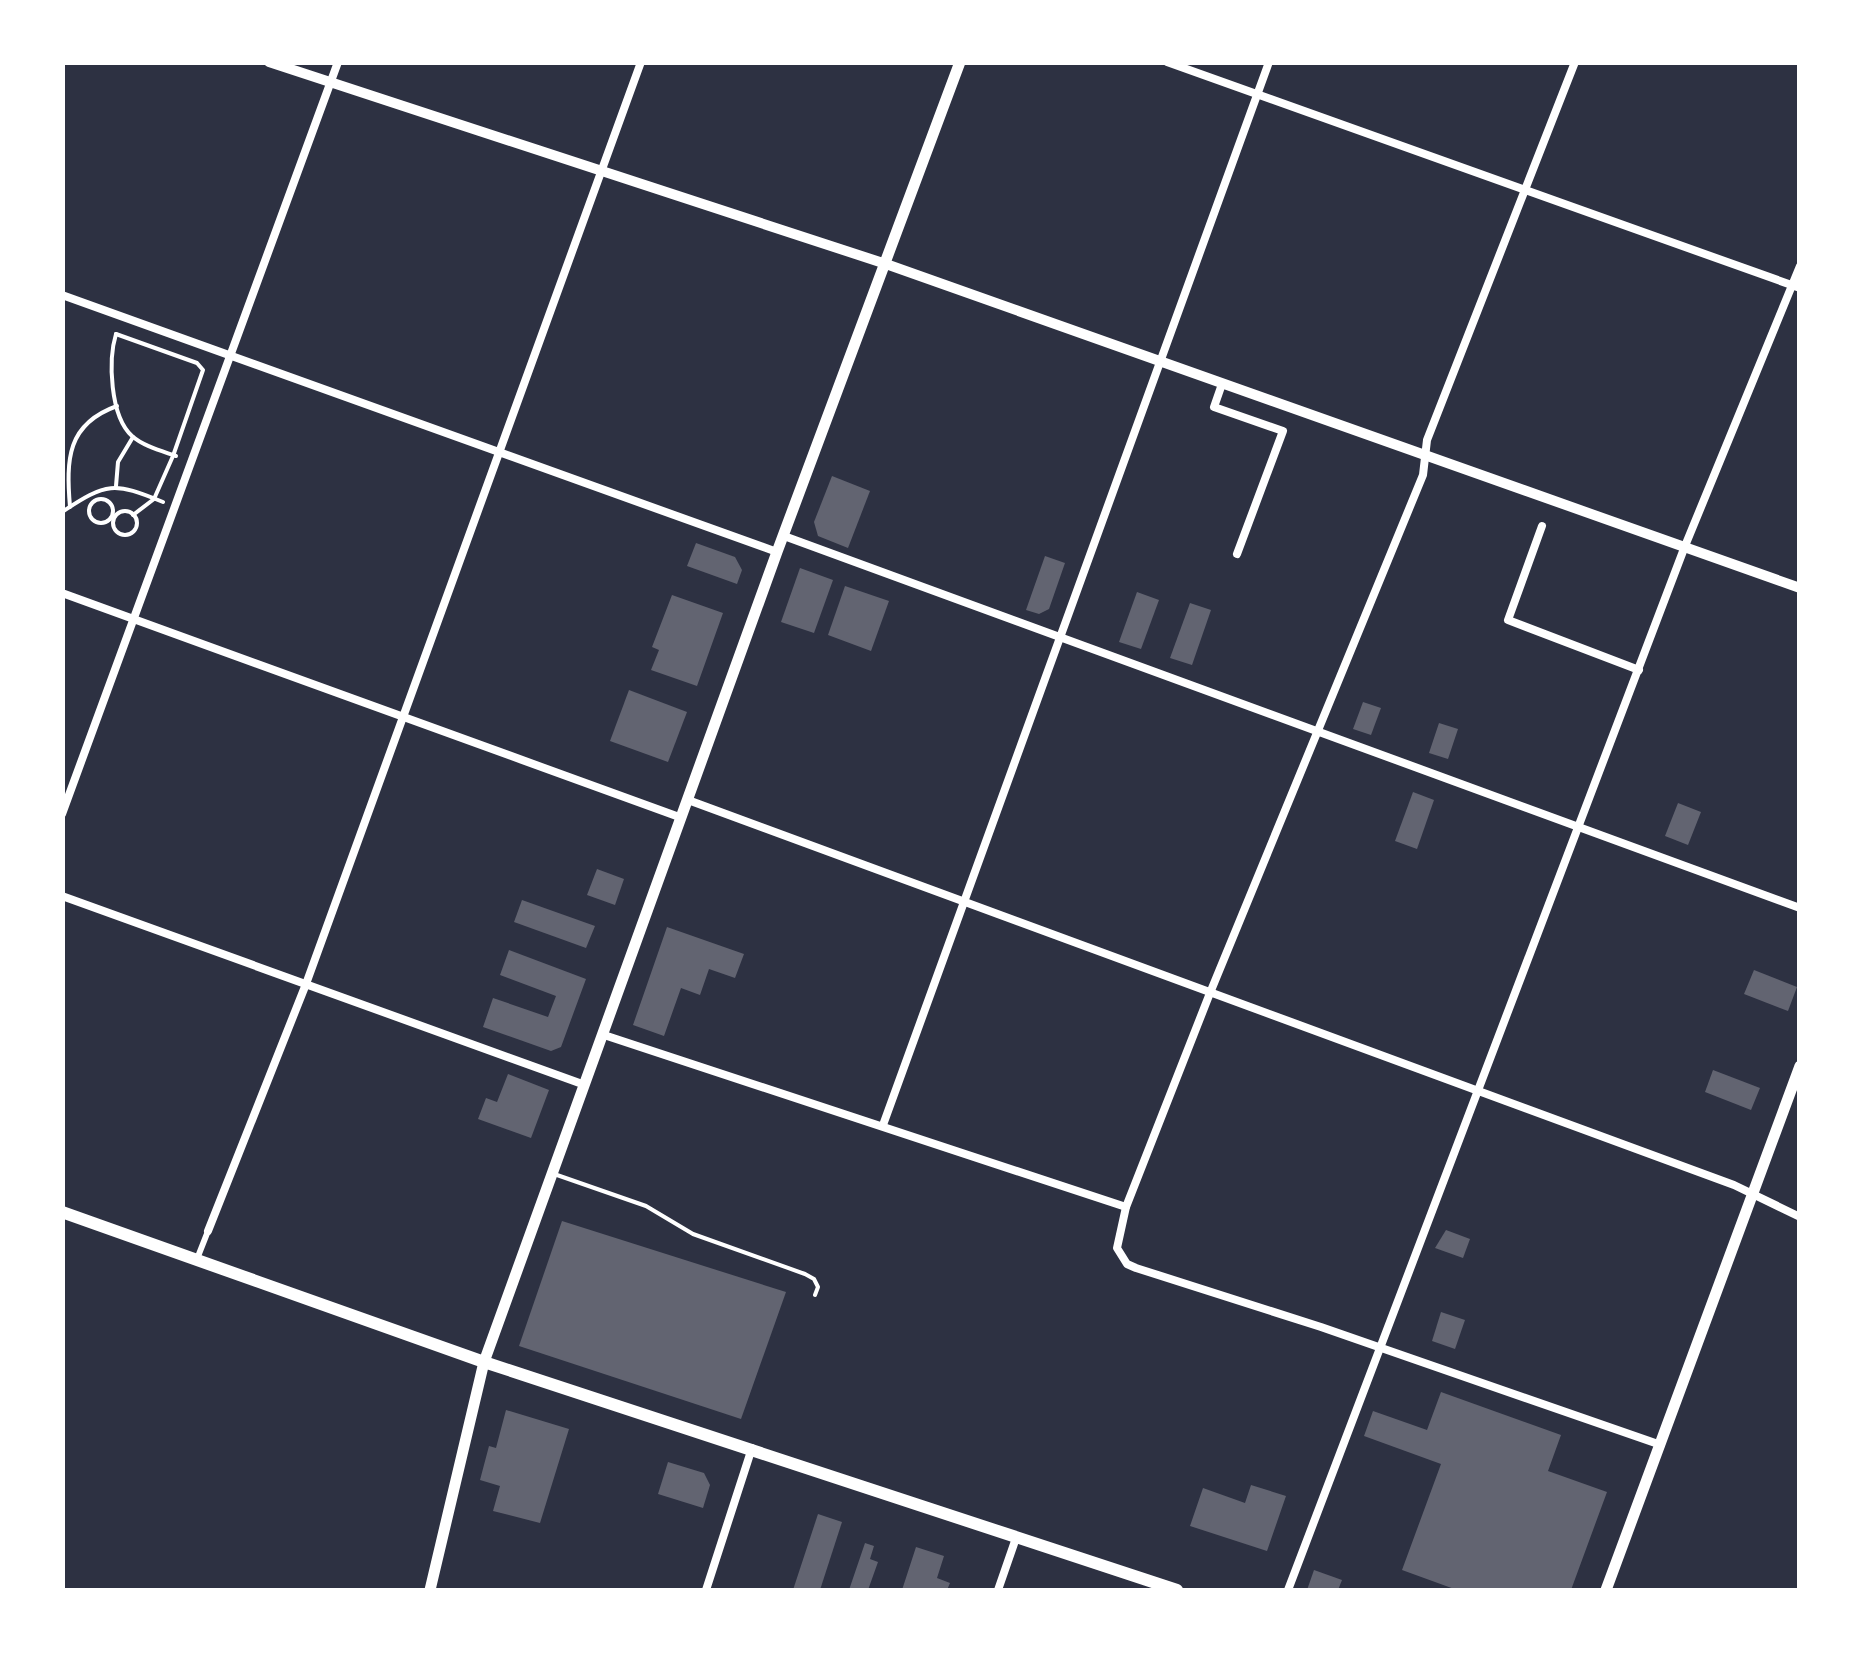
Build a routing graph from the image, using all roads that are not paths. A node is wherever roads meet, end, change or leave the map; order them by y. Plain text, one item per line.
1 (269, 62) edge
2 (338, 62) edge
3 (641, 62) edge
4 (960, 62) edge
5 (1166, 62) edge
6 (1269, 62) edge
7 (1574, 62) edge
8 (331, 84) junction
9 (1257, 94) junction
10 (600, 173) junction
11 (1525, 190) junction
12 (886, 264) junction
13 (1800, 266) edge
14 (1796, 286) edge
15 (62, 295) edge
16 (231, 356) junction
17 (1163, 363) junction
18 (1222, 384) junction
19 (500, 452) junction
20 (1426, 456) junction
21 (1542, 526) dead end
22 (784, 536) junction
23 (1685, 546) junction
24 (777, 552) junction
25 (1237, 554) dead end
26 (1800, 588) edge
27 (62, 593) edge
28 (135, 618) junction
29 (1060, 638) junction
30 (1639, 670) junction
31 (403, 716) junction
32 (1316, 730) junction
33 (688, 800) junction
34 (62, 814) edge
35 (682, 818) junction
36 (1579, 828) junction
37 (62, 896) edge
38 (965, 904) junction
39 (1800, 908) edge
40 (306, 984) junction
41 (1210, 993) junction
42 (604, 1035) junction
43 (1800, 1066) edge
44 (585, 1085) junction
45 (1479, 1090) junction
46 (883, 1126) junction
47 (553, 1174) junction
48 (1750, 1194) junction
49 (1126, 1207) junction
50 (62, 1212) edge
51 (1800, 1217) edge
52 (208, 1231) joint
53 (196, 1260) junction
54 (815, 1295) dead end
55 (1380, 1347) junction
56 (484, 1362) junction
57 (1661, 1445) junction
58 (752, 1448) junction
59 (1016, 1538) junction
60 (430, 1590) edge
61 (706, 1590) edge
62 (998, 1590) edge
63 (1176, 1590) edge
64 (1288, 1590) edge
65 (1606, 1590) edge

1 - 8 street
2 - 8 street
3 - 10 street
4 - 12 main road
5 - 9 street
6 - 9 street
7 - 11 street
8 - 10 street
8 - 16 street
9 - 11 street
9 - 17 street
10 - 12 street
10 - 19 street
11 - 14 street
11 - 20 street
12 - 17 street
12 - 22 main road
13 - 14 street
14 - 23 street
15 - 16 street
16 - 19 street
16 - 28 street
17 - 18 street
17 - 29 street
18 - 20 street
18 - 25 street
19 - 24 street
19 - 31 street
20 - 23 street
20 - 32 street
21 - 30 street
22 - 24 main road
22 - 29 street
23 - 26 street
23 - 30 street
24 - 33 main road
27 - 28 street
28 - 31 street
28 - 34 street
29 - 32 street
29 - 38 street
30 - 36 street
31 - 35 street
31 - 40 street
32 - 36 street
32 - 41 street
33 - 35 main road
33 - 38 street
35 - 42 main road
36 - 39 street
36 - 45 street
37 - 40 street
38 - 41 street
38 - 46 street
40 - 44 street
40 - 52 street
41 - 45 street
41 - 49 street
42 - 44 main road
42 - 46 street
43 - 48 main road
44 - 47 main road
45 - 48 street
45 - 55 street
46 - 49 street
47 - 54 lane
47 - 56 main road
48 - 51 street
48 - 57 main road
49 - 55 street
50 - 53 main road
52 - 53 street
53 - 56 main road
55 - 57 street
55 - 64 street
56 - 58 main road
56 - 60 main road
57 - 65 main road
58 - 59 main road
58 - 61 street
59 - 62 street
59 - 63 main road

